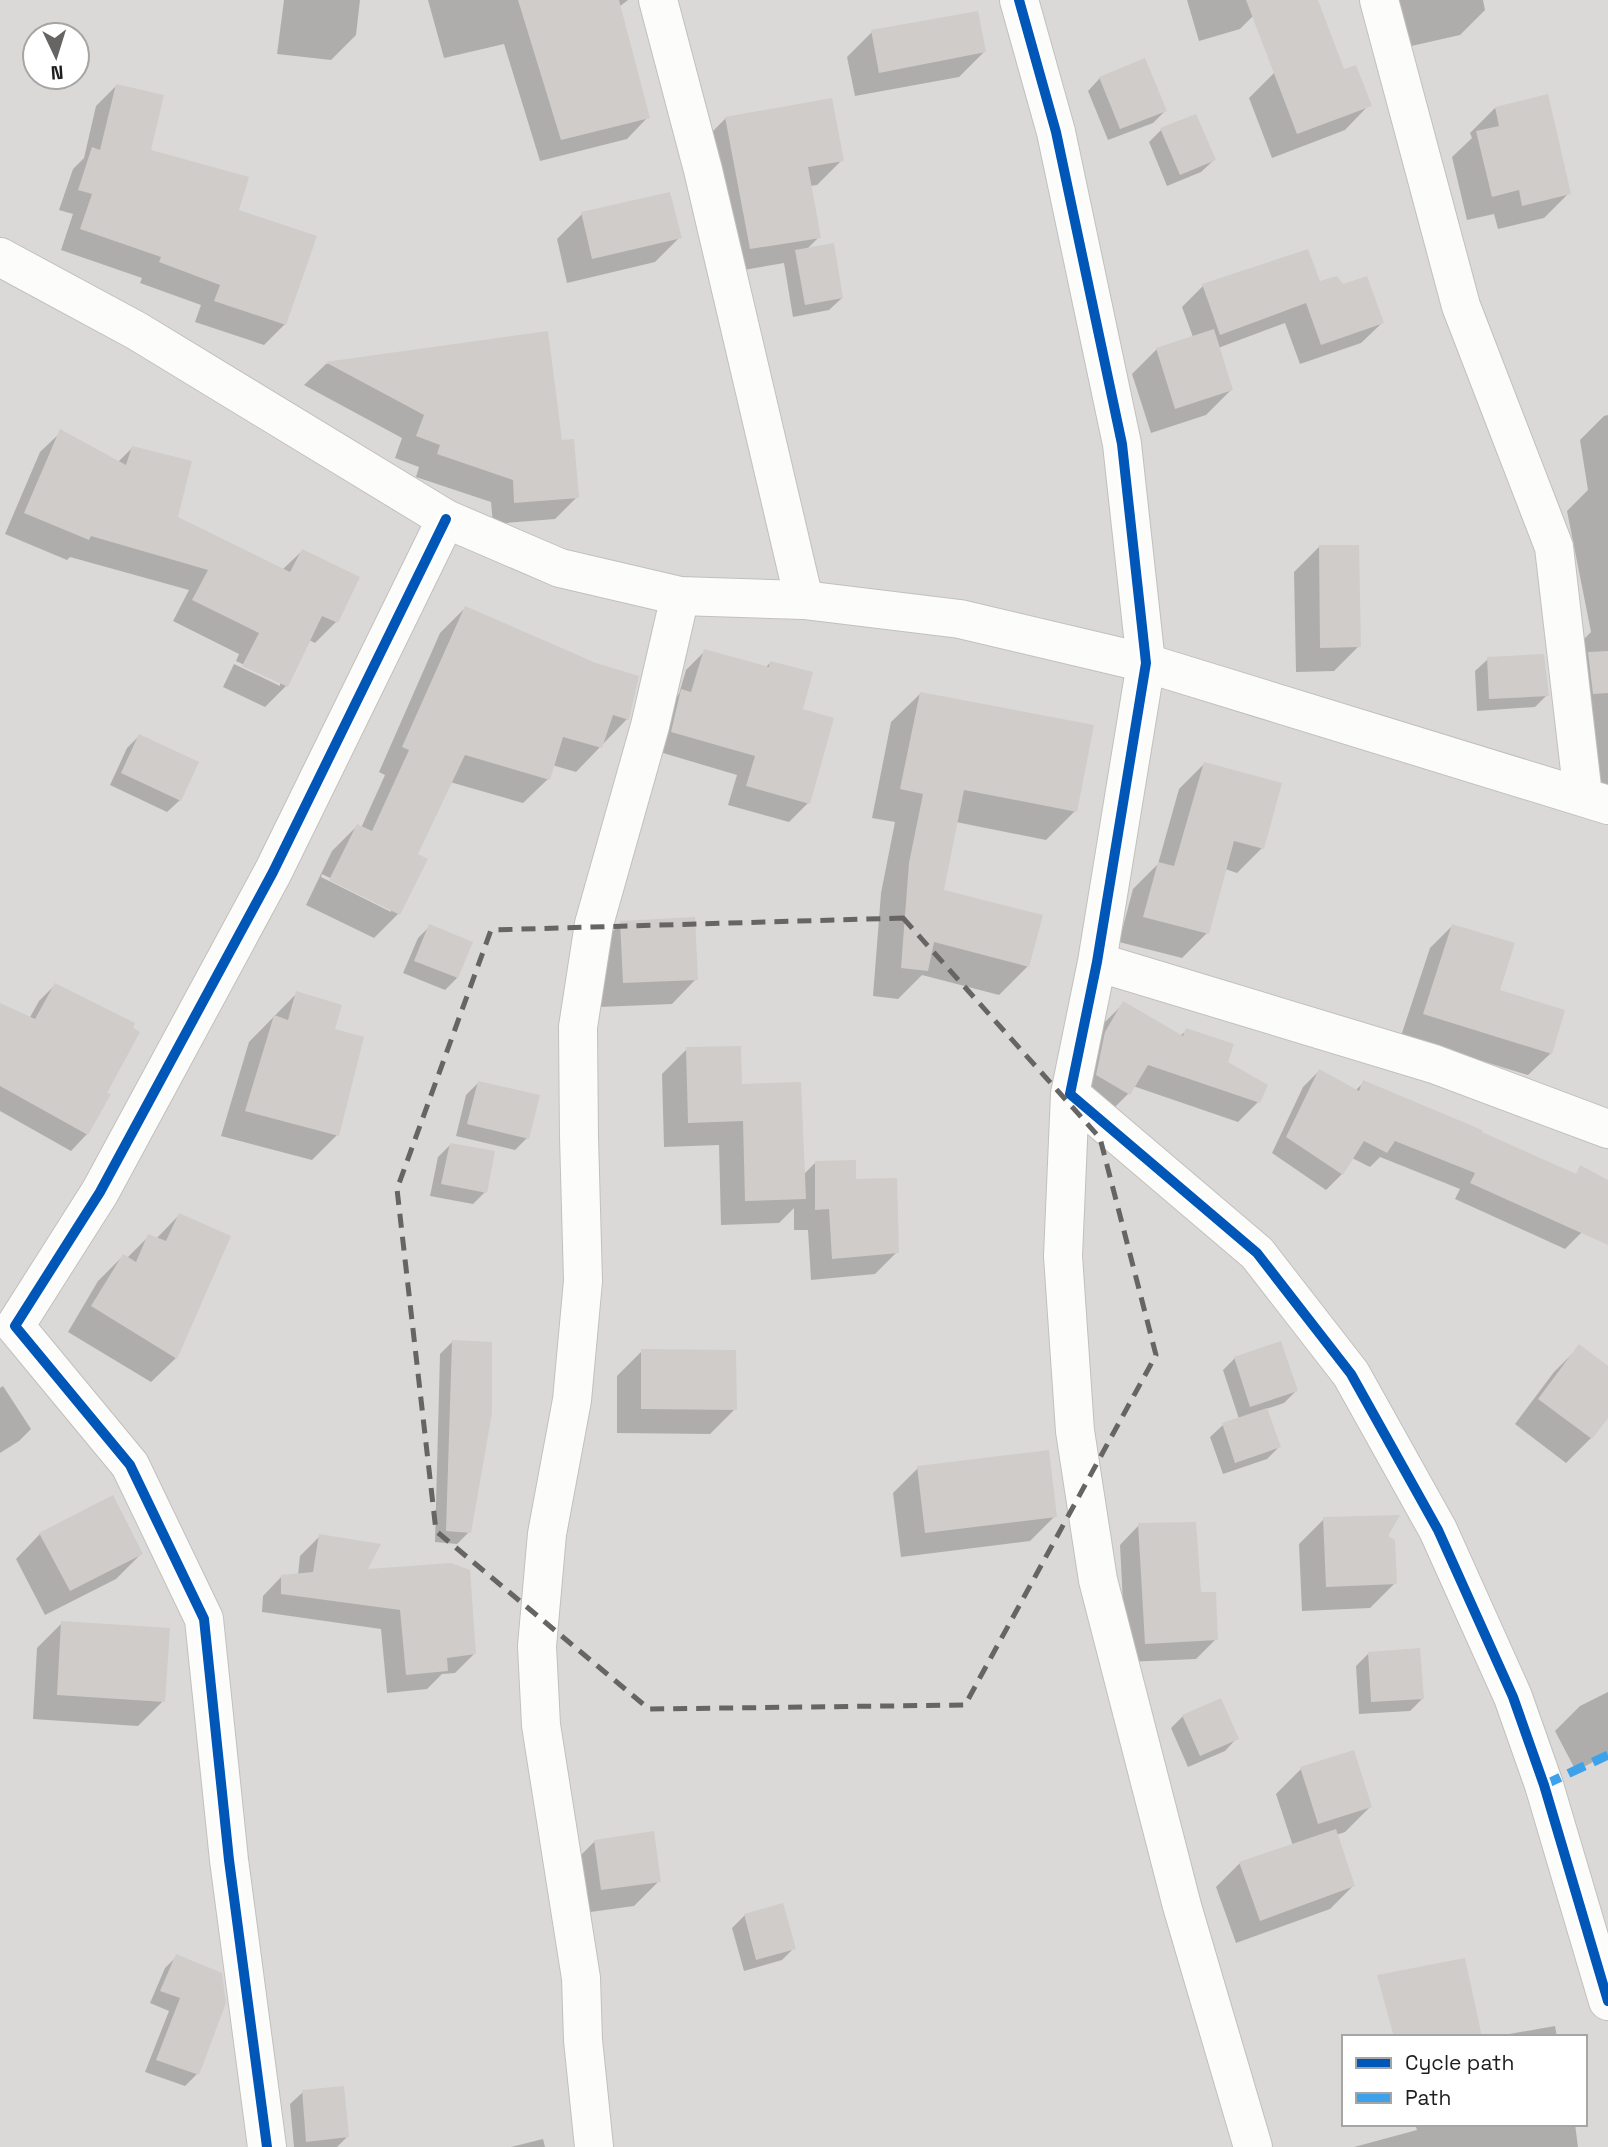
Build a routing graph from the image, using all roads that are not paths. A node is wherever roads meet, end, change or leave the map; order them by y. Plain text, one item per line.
1 (658, 0) edge
2 (1018, 0) edge
3 (1379, 0) edge
4 (0, 257) edge
5 (446, 519) junction
6 (680, 596) junction
7 (804, 600) junction
8 (1146, 663) junction
9 (1595, 801) edge
10 (1097, 962) junction
11 (1070, 1094) junction
12 (1608, 1129) edge
13 (7, 1332) edge
14 (1608, 2001) edge
15 (267, 2147) edge
16 (594, 2147) edge
17 (1253, 2147) edge

1 - 7 street
2 - 8 street
3 - 9 street
4 - 5 street
5 - 6 street
5 - 13 street
6 - 7 street
6 - 16 street
7 - 8 street
8 - 9 street
8 - 10 street
10 - 11 street
10 - 12 street
11 - 14 street
11 - 17 street
13 - 15 street

